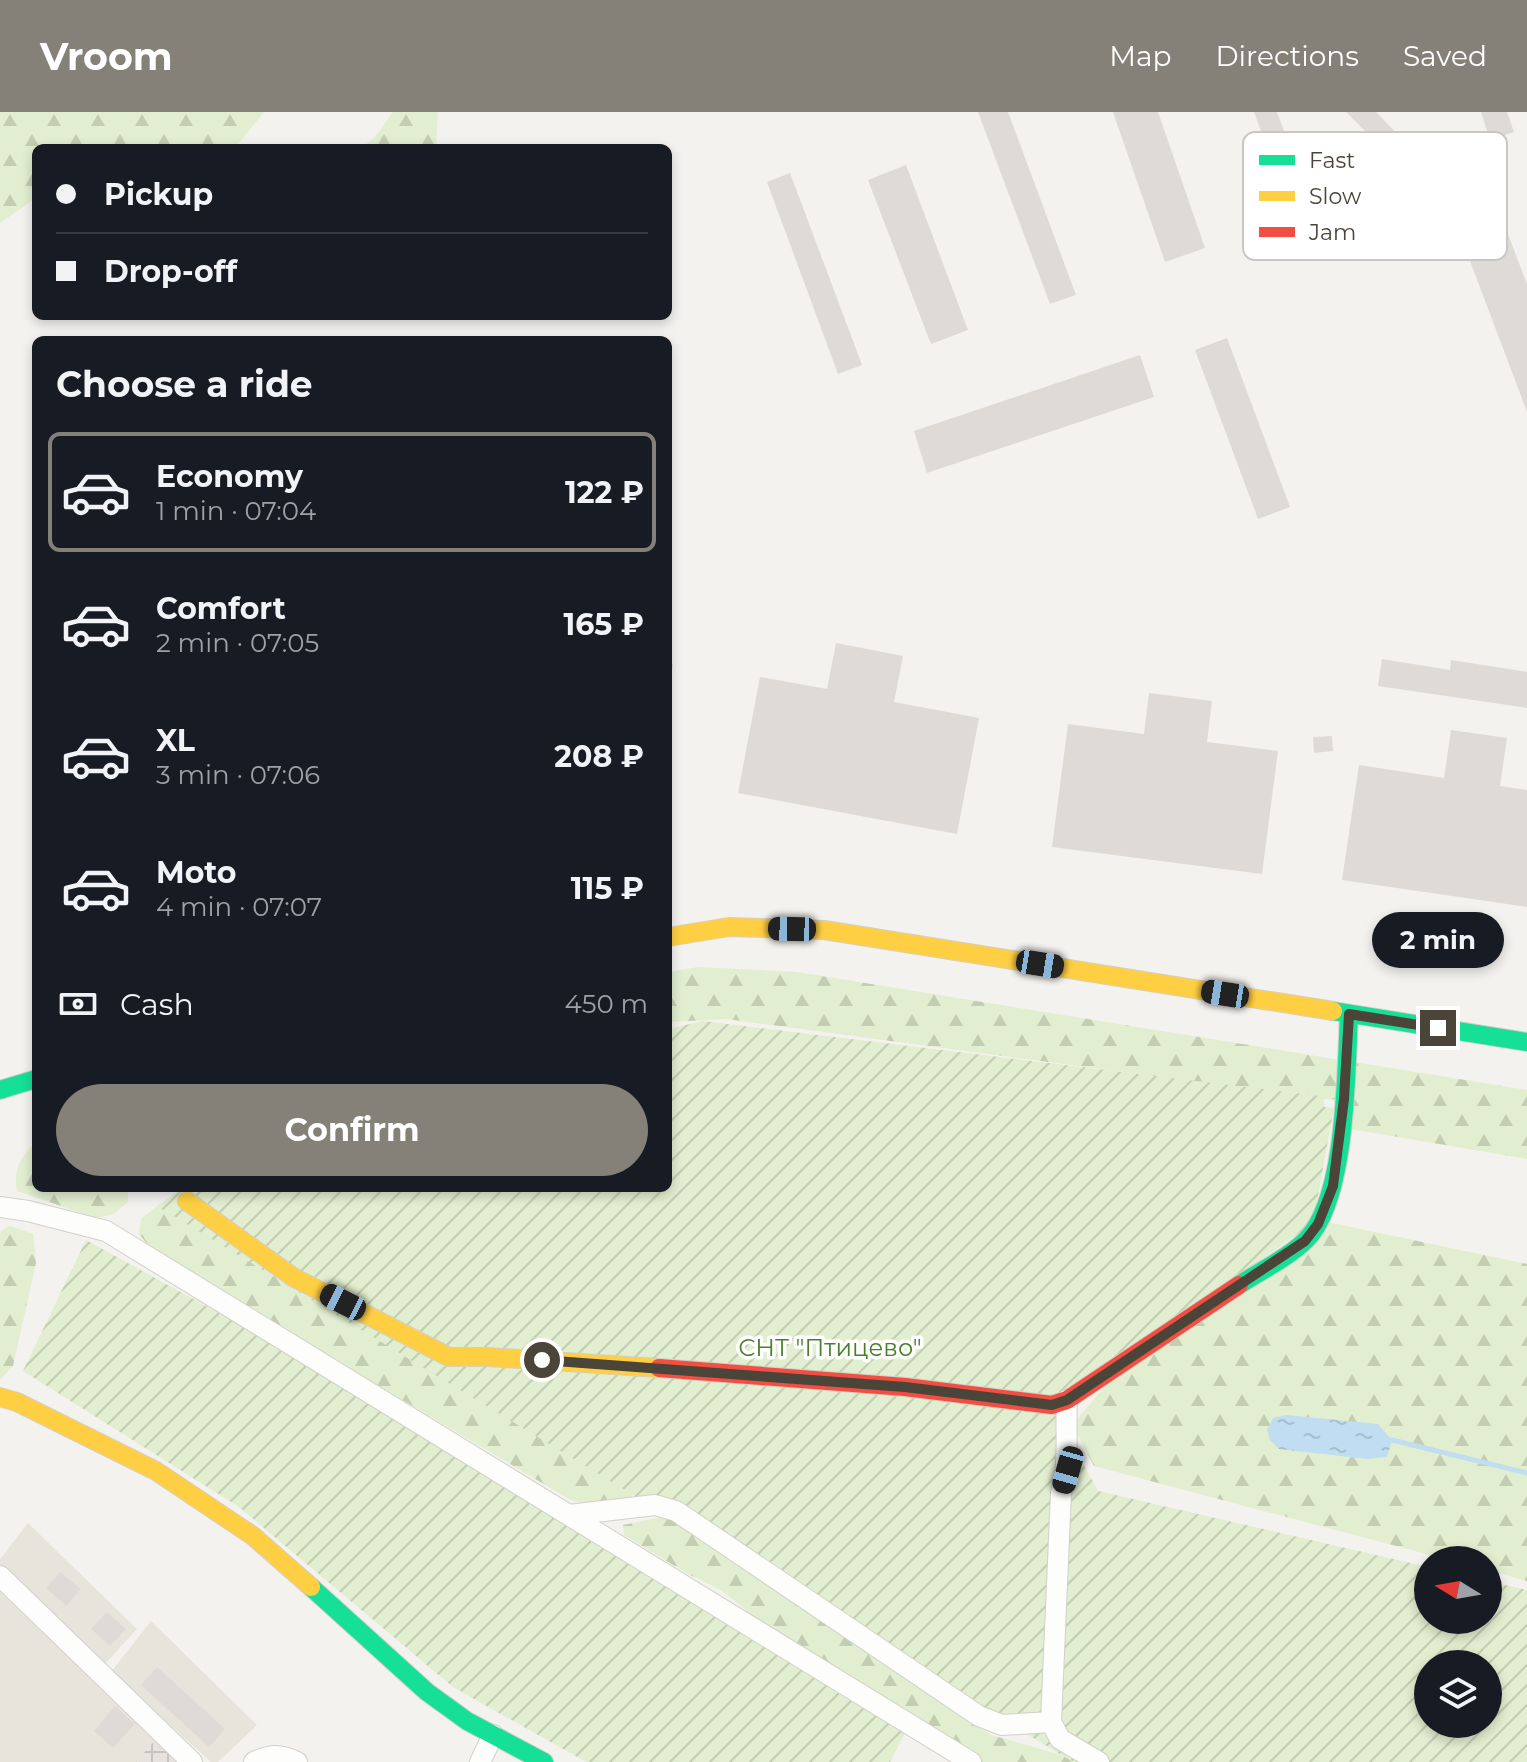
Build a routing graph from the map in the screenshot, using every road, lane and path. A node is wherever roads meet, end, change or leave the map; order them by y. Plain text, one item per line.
1 (672, 936) edge
2 (1349, 1014) junction
3 (1527, 1042) edge
4 (32, 1080) edge
5 (0, 1090) edge
6 (187, 1201) dead end
7 (0, 1207) edge
8 (0, 1397) edge
9 (1067, 1400) junction
10 (569, 1515) junction
11 (0, 1576) edge
12 (1051, 1722) junction
13 (493, 1735) junction
14 (948, 1756) edge
15 (192, 1762) edge
16 (254, 1762) edge
17 (297, 1762) edge
18 (480, 1762) edge
19 (544, 1762) edge
20 (971, 1762) edge
21 (1099, 1762) edge

1 - 2 street
2 - 3 street
2 - 9 street
4 - 5 street
6 - 9 street
7 - 10 street
8 - 13 street
9 - 12 street
10 - 12 street
10 - 14 street
11 - 15 street
12 - 21 street
13 - 18 street
13 - 19 street
14 - 20 street
16 - 17 street

